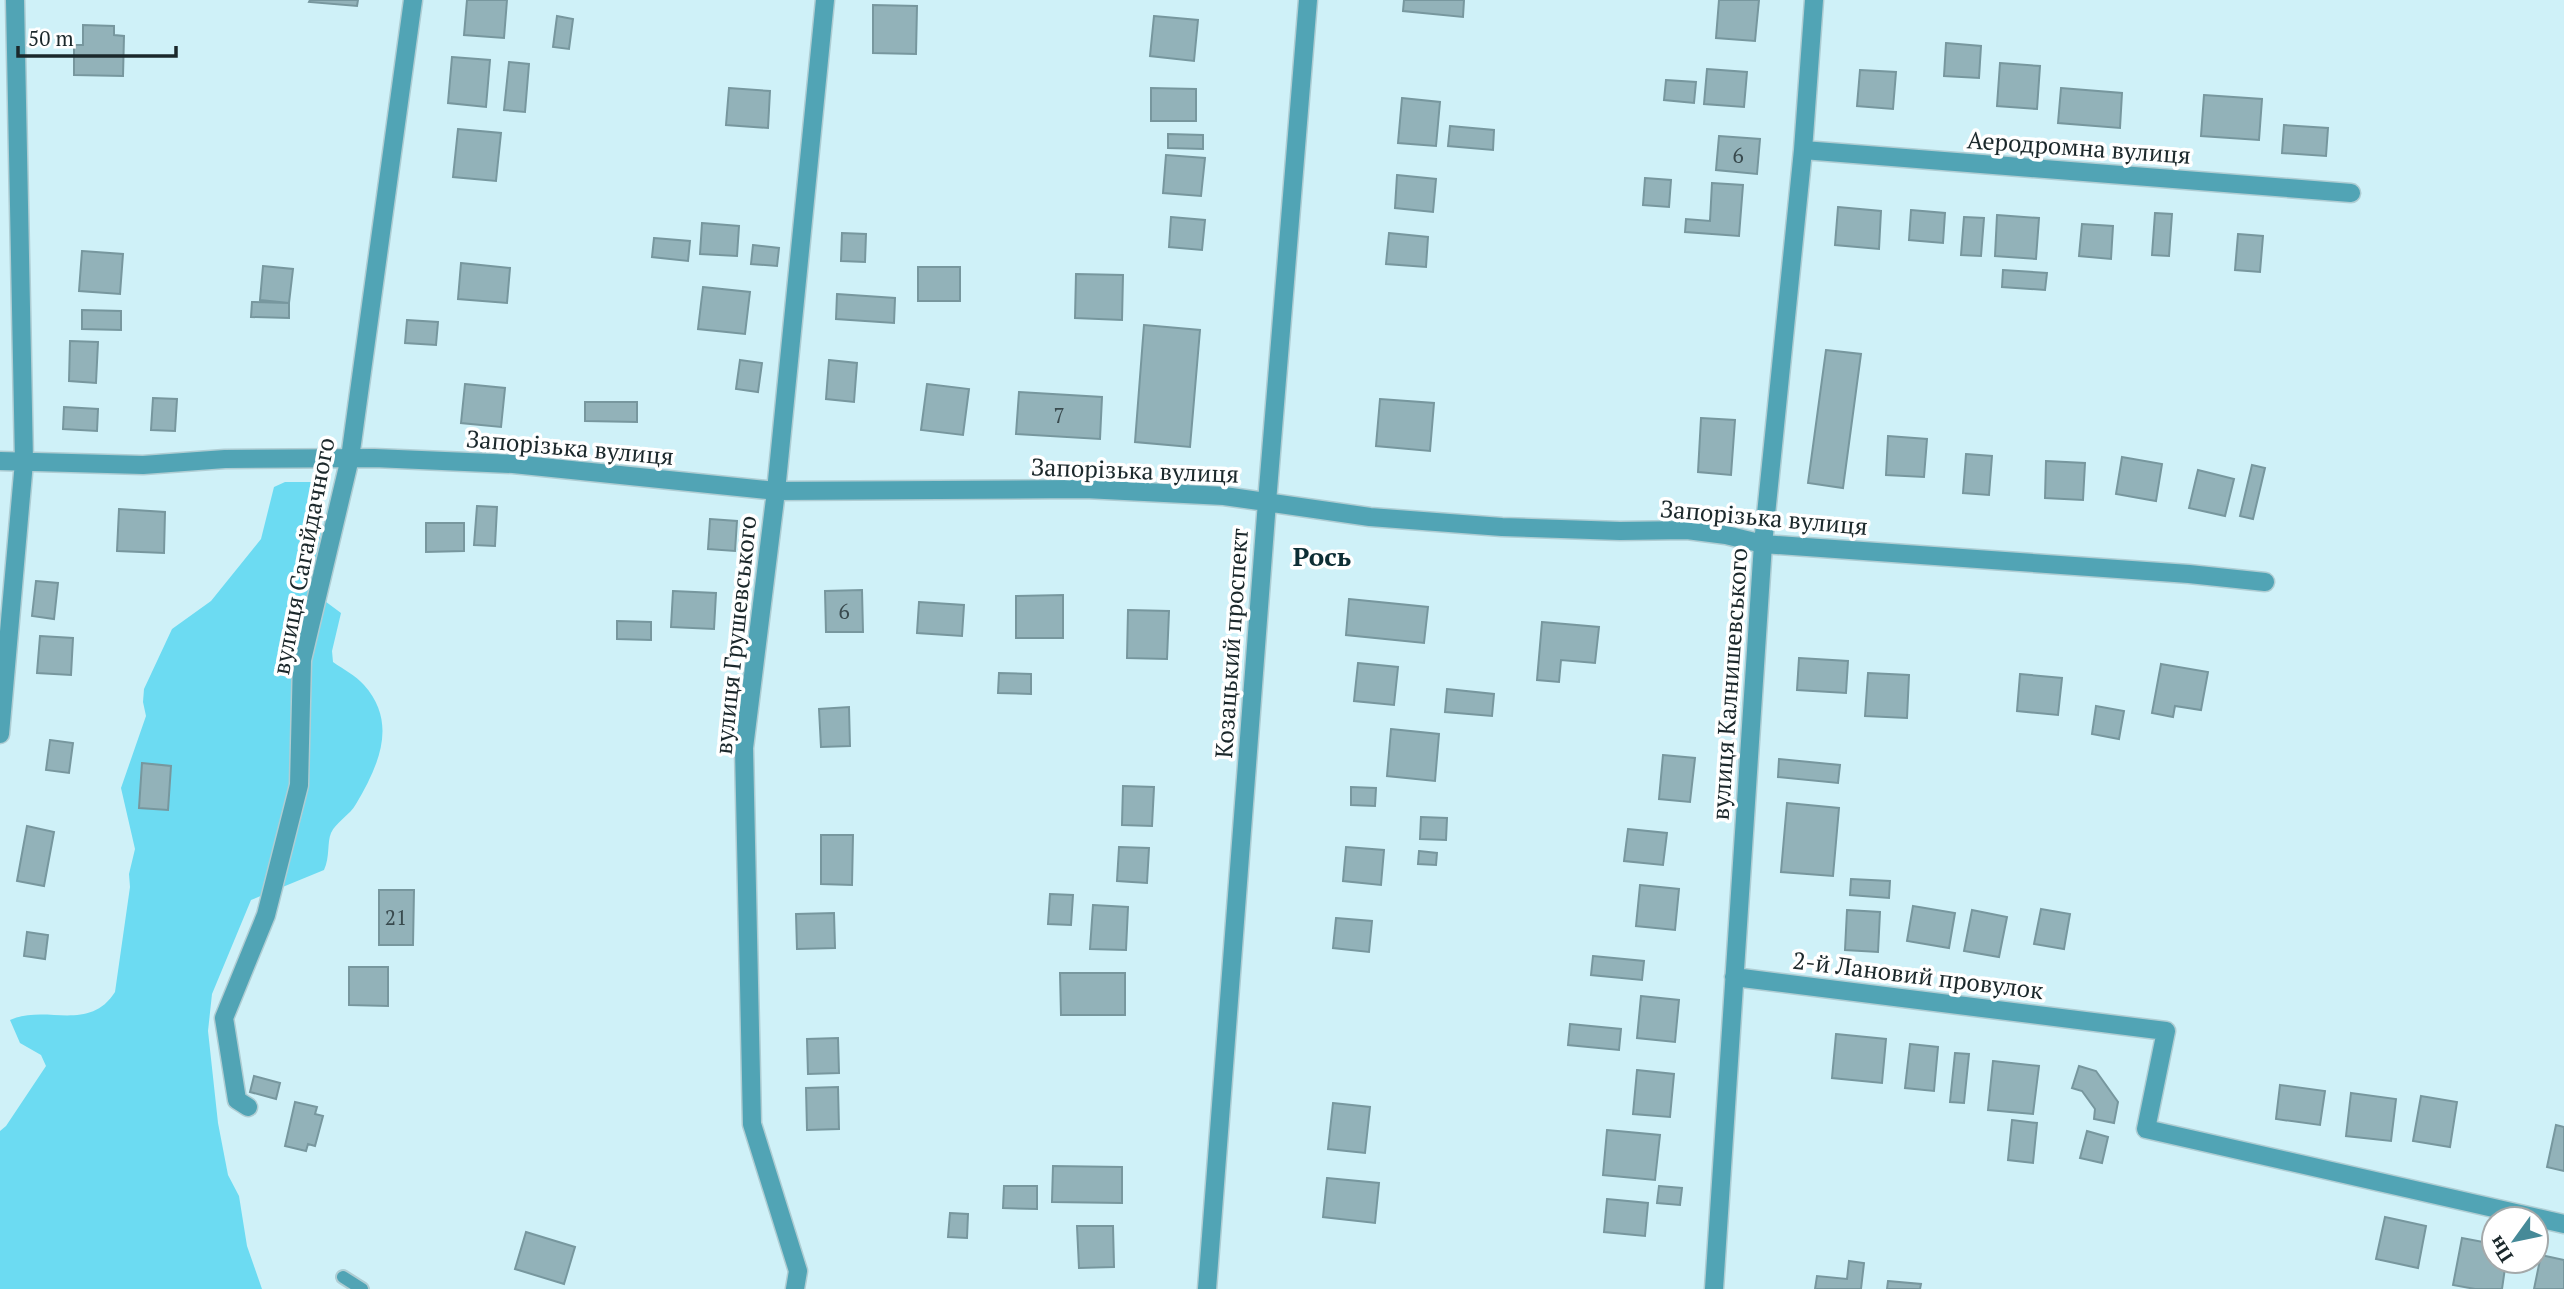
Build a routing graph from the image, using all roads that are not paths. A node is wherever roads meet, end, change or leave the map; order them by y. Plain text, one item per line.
1 (15, 0) edge
2 (413, 0) edge
3 (825, 0) edge
4 (1308, 0) edge
5 (1814, 0) edge
6 (1803, 150) junction
7 (2351, 193) dead end
8 (349, 458) junction
9 (0, 461) edge
10 (23, 462) junction
11 (776, 491) junction
12 (1267, 502) junction
13 (1763, 544) junction
14 (2265, 582) dead end
15 (0, 734) edge
16 (1734, 977) junction
17 (248, 1107) dead end
18 (2564, 1224) edge
19 (798, 1271) junction
20 (343, 1277) dead end
21 (362, 1289) edge
22 (795, 1289) edge
23 (804, 1289) edge
24 (1207, 1289) edge
25 (1714, 1289) edge

1 - 10 street
2 - 8 street, вулиця Сагайдачного
3 - 11 street, вулиця Грушевського
4 - 12 street, Козацький проспект
5 - 6 street, вулиця Калнишевського
6 - 7 street, Аеродромна вулиця
6 - 13 street, вулиця Калнишевського
8 - 10 street, Запорізька вулиця
8 - 11 street, Запорізька вулиця
8 - 17 street, вулиця Сагайдачного
9 - 10 street, Запорізька вулиця
10 - 15 street
11 - 12 street, Запорізька вулиця
11 - 19 street, вулиця Грушевського
12 - 13 street, Запорізька вулиця
12 - 24 street, Козацький проспект
13 - 14 street, Запорізька вулиця
13 - 16 street, вулиця Калнишевського
16 - 18 street, 2-й Лановий провулок
16 - 25 street, вулиця Калнишевського
19 - 22 street
19 - 23 lane
20 - 21 lane

